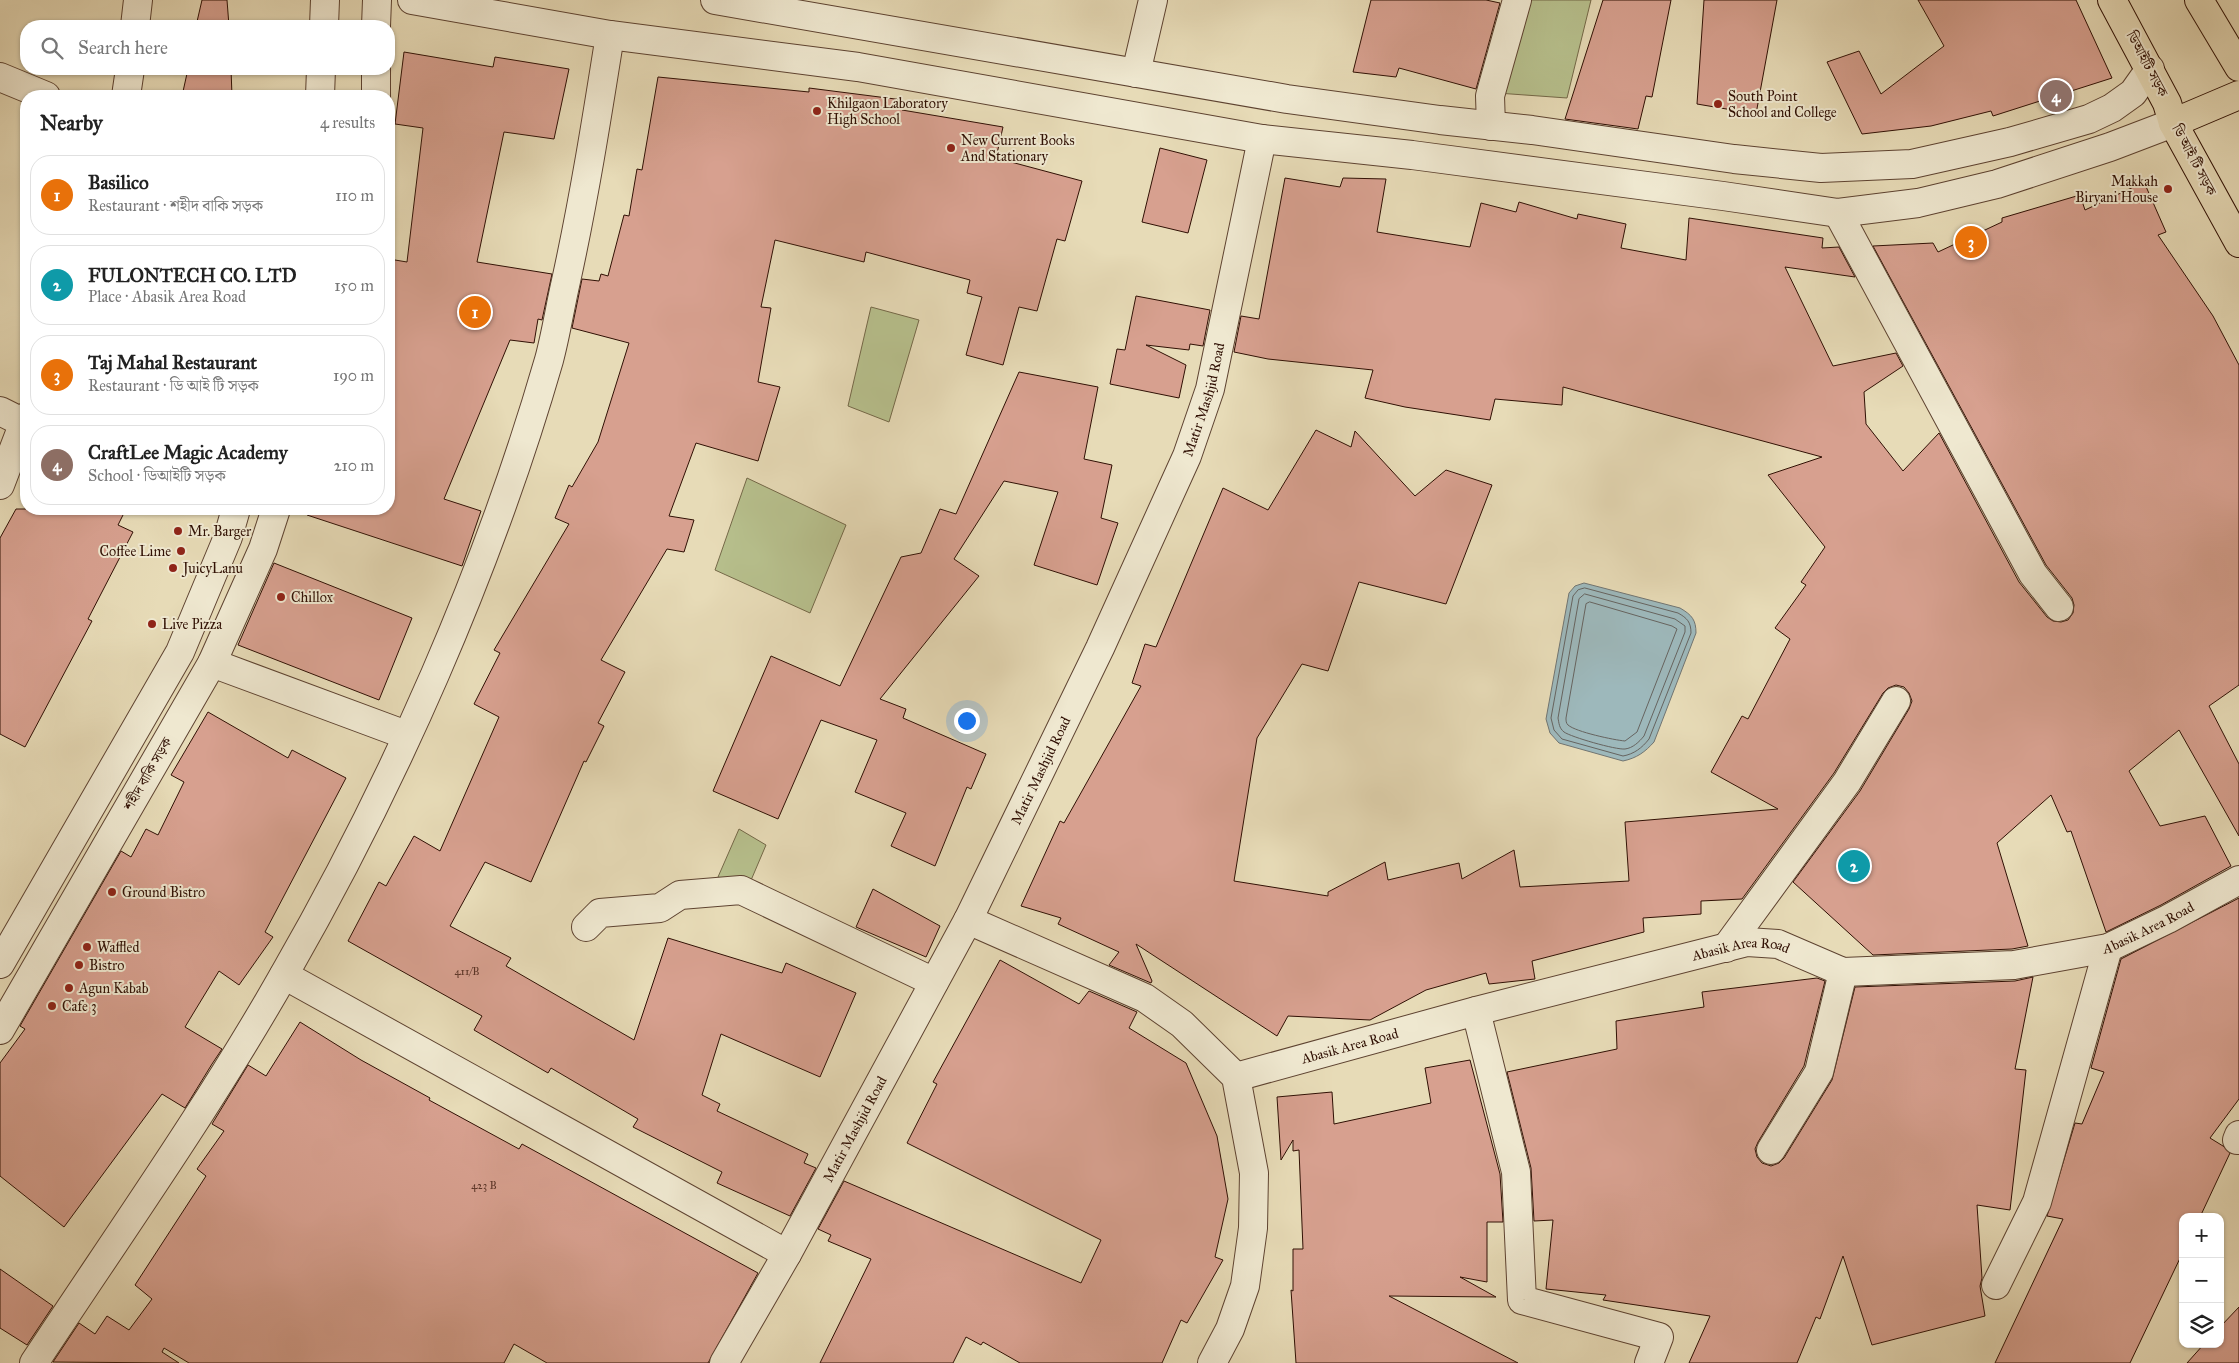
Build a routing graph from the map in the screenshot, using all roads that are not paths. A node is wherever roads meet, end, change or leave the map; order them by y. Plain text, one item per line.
1 (138, 0) edge
2 (325, 0) edge
3 (377, 0) edge
4 (412, 0) edge
5 (715, 0) edge
6 (1153, 0) edge
7 (1517, 0) edge
8 (2112, 0) edge
9 (2199, 0) edge
10 (773, 5) edge
11 (136, 20) edge
12 (324, 20) edge
13 (376, 20) edge
14 (610, 34) junction
15 (2239, 67) edge
16 (2150, 69) junction
17 (1136, 73) junction
18 (129, 75) edge
19 (321, 75) edge
20 (376, 75) edge
21 (0, 77) edge
22 (31, 90) edge
23 (127, 90) edge
24 (320, 90) edge
25 (376, 90) edge
26 (2239, 95) edge
27 (2170, 113) junction
28 (1491, 126) junction
29 (1262, 139) junction
30 (1838, 213) junction
31 (2239, 243) edge
32 (17, 417) edge
33 (0, 485) edge
34 (234, 515) edge
35 (274, 515) edge
36 (2059, 607) dead end
37 (212, 663) junction
38 (1896, 701) dead end
39 (406, 735) junction
40 (2239, 880) edge
41 (968, 920) junction
42 (586, 927) dead end
43 (1726, 948) junction
44 (2108, 948) junction
45 (0, 964) edge
46 (1843, 972) junction
47 (284, 975) junction
48 (934, 982) junction
49 (1476, 1011) junction
50 (0, 1030) edge
51 (1236, 1077) junction
52 (1771, 1150) dead end
53 (787, 1254) junction
54 (1996, 1285) dead end
55 (34, 1363) edge
56 (724, 1363) edge
57 (1212, 1363) edge
58 (1649, 1363) edge

1 - 11 street
2 - 12 street
3 - 13 street
4 - 14 street
5 - 10 street
6 - 17 street
7 - 28 street
8 - 16 main road, ডিআইটি সড়ক
9 - 15 main road
10 - 17 street
14 - 29 street
14 - 39 street
16 - 27 main road, ডিআইটি সড়ক
16 - 28 street
17 - 28 street
18 - 23 street
19 - 24 street
20 - 25 street
21 - 22 street
26 - 27 main road
27 - 30 street
27 - 31 main road, ডি আই টি সড়ক
29 - 30 street
29 - 41 street, Matir Mashjid Road
30 - 36 street
32 - 33 street
34 - 45 street
35 - 37 street, শহীদ বাকি সড়ক
37 - 39 street
37 - 50 street, শহীদ বাকি সড়ক
38 - 43 street
39 - 47 street
40 - 44 street, Abasik Area Road
41 - 48 street, Matir Mashjid Road
41 - 51 street
42 - 48 street
43 - 46 street, Abasik Area Road
43 - 49 street, Abasik Area Road
44 - 46 street, Abasik Area Road
44 - 54 street
46 - 52 street
47 - 53 street
47 - 55 street
48 - 53 street, Matir Mashjid Road
49 - 51 street, Abasik Area Road
49 - 58 street
51 - 57 street
53 - 56 street, Matir Mashjid Road

